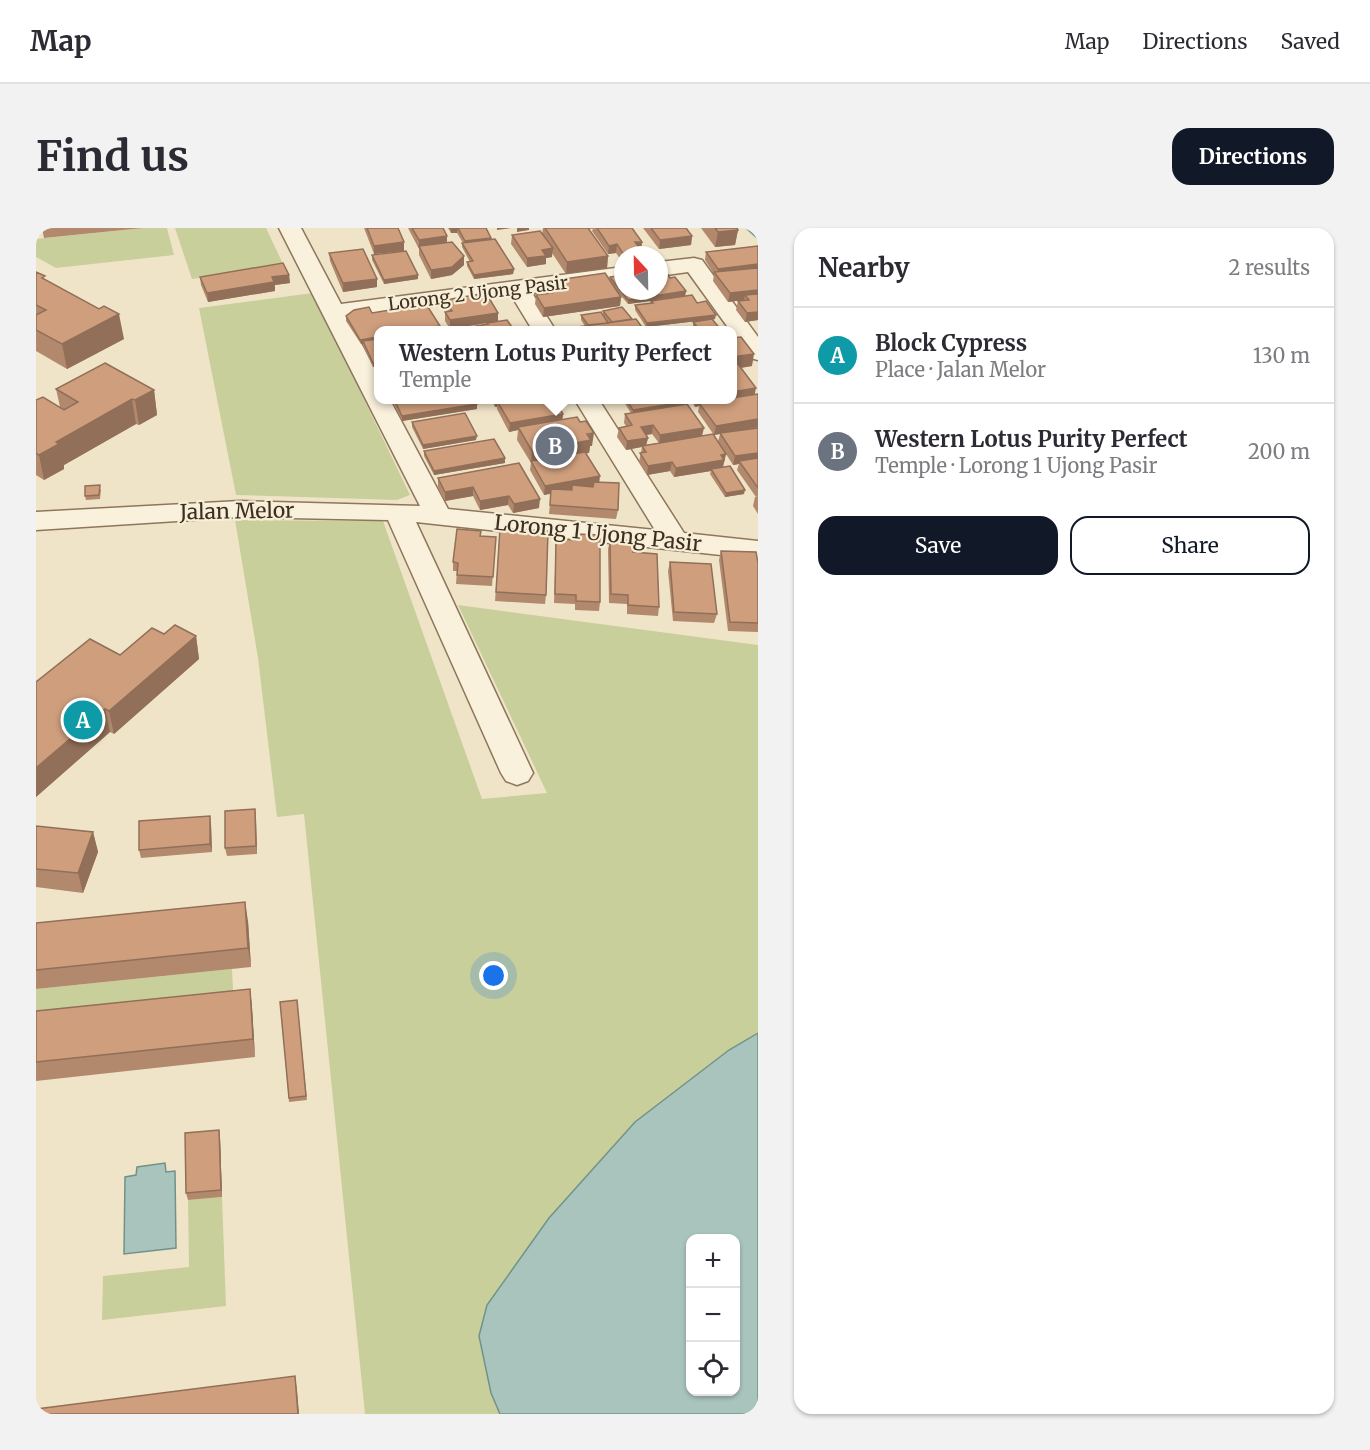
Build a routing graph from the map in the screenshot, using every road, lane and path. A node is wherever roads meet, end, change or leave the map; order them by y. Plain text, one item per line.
1 (290, 228) edge
2 (668, 269) edge
3 (614, 275) edge
4 (518, 288) junction
5 (333, 312) junction
6 (542, 326) edge
7 (758, 353) edge
8 (374, 391) edge
9 (381, 404) edge
10 (590, 404) edge
11 (398, 512) junction
12 (438, 516) junction
13 (36, 521) edge
14 (675, 541) junction
15 (758, 550) edge
16 (517, 773) dead end

1 - 5 street
2 - 7 street
3 - 4 street, Lorong 2 Ujong Pasir
4 - 5 street, Lorong 2 Ujong Pasir
4 - 6 street
5 - 8 street
9 - 12 street
10 - 14 street
11 - 12 street, Jalan Melor
11 - 13 street, Jalan Melor
11 - 16 street
12 - 14 street, Lorong 1 Ujong Pasir
14 - 15 street, Lorong 1 Ujong Pasir

